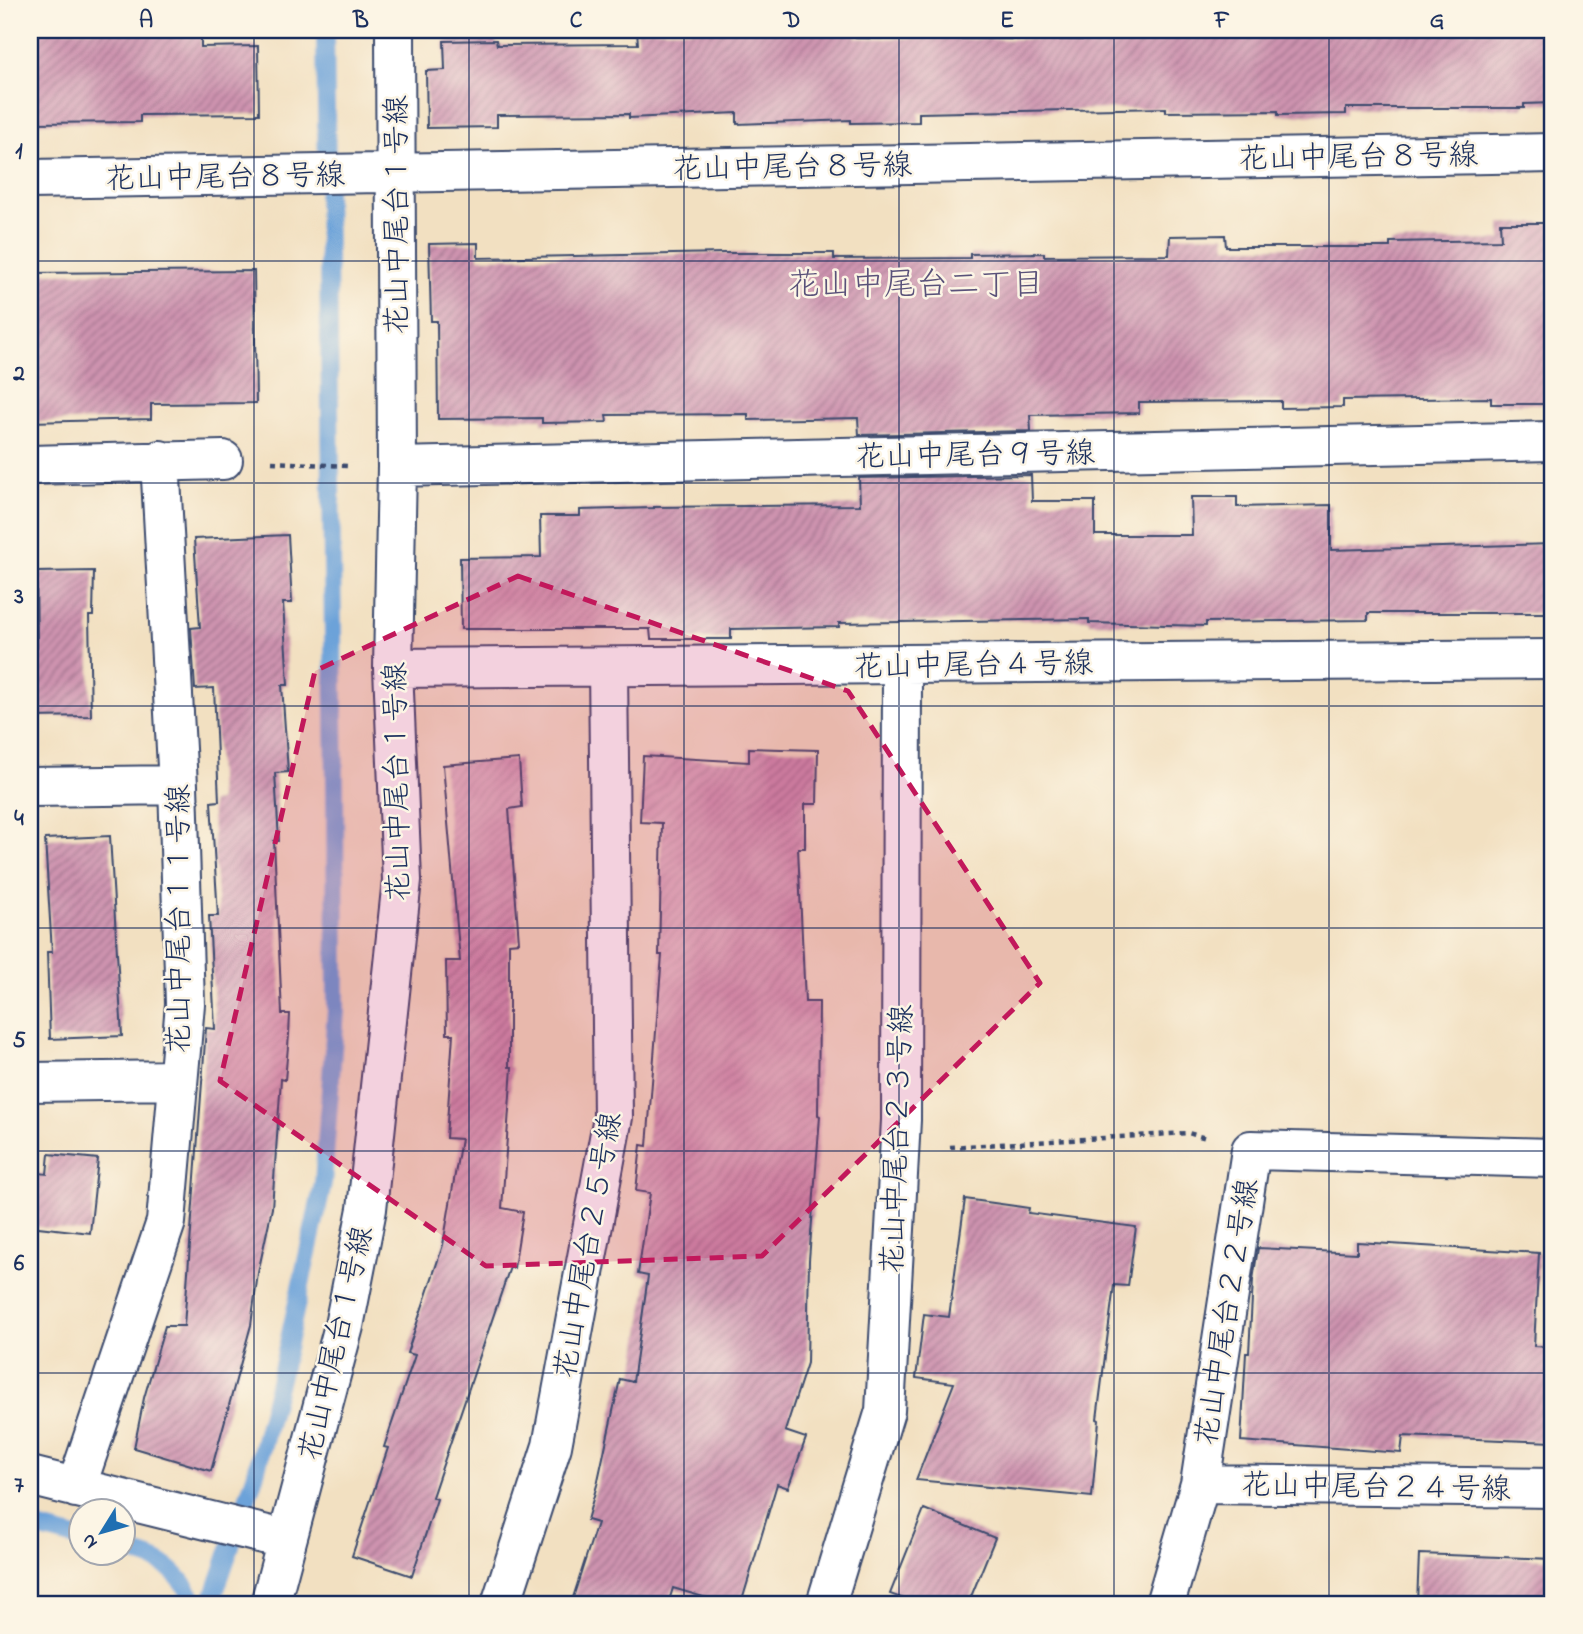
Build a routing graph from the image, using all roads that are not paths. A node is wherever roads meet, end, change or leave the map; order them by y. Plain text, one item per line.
1 (395, 30) edge
2 (1553, 153) edge
3 (381, 173) junction
4 (30, 179) edge
5 (1553, 441) edge
6 (160, 460) junction
7 (223, 460) dead end
8 (30, 465) edge
9 (397, 467) junction
10 (1553, 659) edge
11 (902, 665) junction
12 (393, 668) junction
13 (608, 668) junction
14 (178, 785) junction
15 (30, 787) edge
16 (178, 1080) junction
17 (30, 1082) edge
18 (1553, 1158) edge
19 (30, 1476) edge
20 (1199, 1484) junction
21 (76, 1488) junction
22 (1553, 1488) edge
23 (280, 1538) junction
24 (270, 1604) edge
25 (501, 1604) edge
26 (826, 1604) edge
27 (1165, 1604) edge

1 - 3 street, 花山中尾台１号線
2 - 3 street, 花山中尾台８号線
3 - 4 street, 花山中尾台８号線
3 - 9 street, 花山中尾台１号線
5 - 9 street, 花山中尾台９号線
6 - 7 street
6 - 8 street
6 - 14 street, 花山中尾台１１号線
9 - 12 street, 花山中尾台１号線
10 - 11 street, 花山中尾台４号線
11 - 13 street, 花山中尾台４号線
11 - 26 street, 花山中尾台２３号線
12 - 13 street, 花山中尾台４号線
12 - 23 street, 花山中尾台１号線
13 - 25 street, 花山中尾台２５号線
14 - 15 street
14 - 16 street, 花山中尾台１１号線
16 - 17 street
16 - 21 street, 花山中尾台１１号線
18 - 20 street, 花山中尾台２２号線
19 - 21 street
20 - 22 street, 花山中尾台２４号線
20 - 27 street, 花山中尾台２２号線
21 - 23 street
23 - 24 street, 花山中尾台１号線

